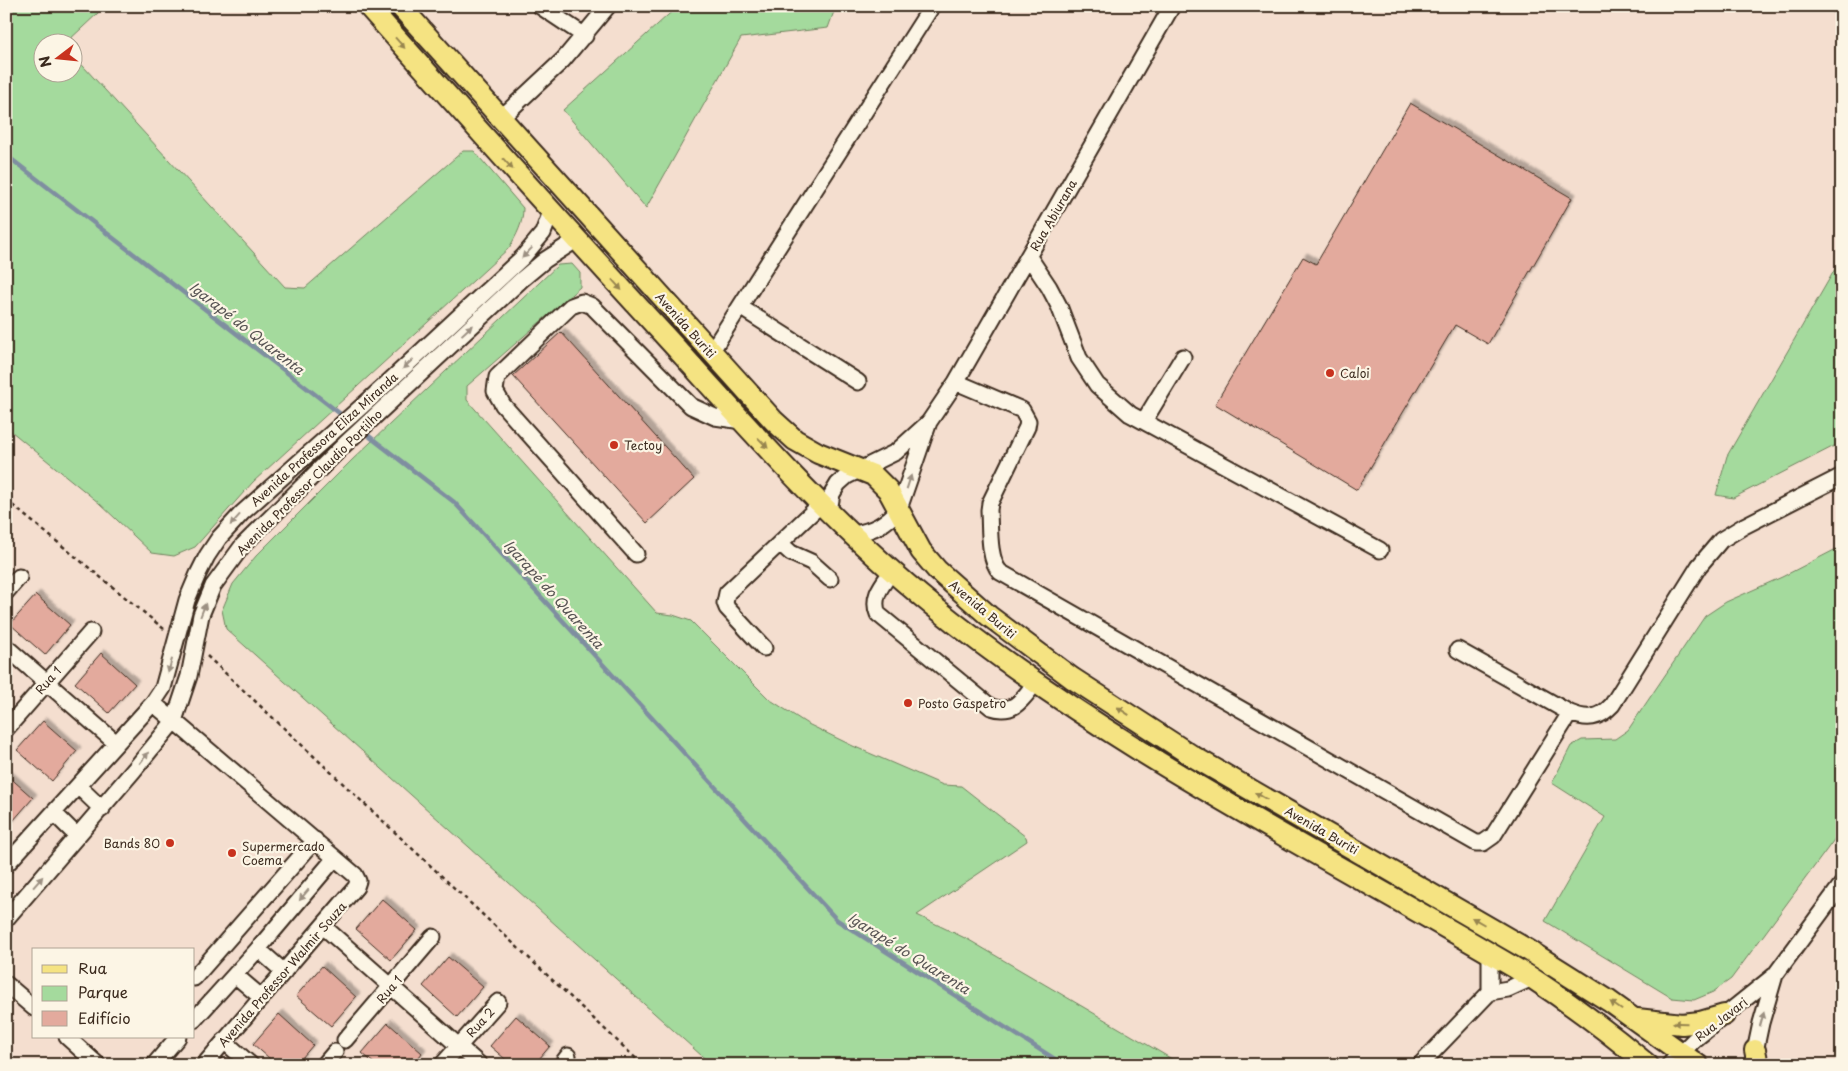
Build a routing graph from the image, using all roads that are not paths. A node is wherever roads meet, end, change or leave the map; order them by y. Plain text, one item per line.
1 (368, 6) edge
2 (400, 6) edge
3 (540, 6) edge
4 (608, 6) edge
5 (932, 6) edge
6 (1172, 6) edge
7 (585, 36) junction
8 (500, 119) junction
9 (551, 212) junction
10 (576, 240) junction
11 (1029, 257) junction
12 (740, 307) junction
13 (710, 352) junction
14 (1183, 357) dead end
15 (858, 382) dead end
16 (956, 382) junction
17 (375, 405) junction
18 (742, 421) junction
19 (1144, 421) junction
20 (930, 422) junction
21 (860, 469) junction
22 (1842, 476) edge
23 (825, 507) junction
24 (899, 509) junction
25 (853, 534) junction
26 (780, 542) junction
27 (1380, 550) dead end
28 (636, 554) dead end
29 (892, 571) junction
30 (19, 577) dead end
31 (830, 579) dead end
32 (6, 592) edge
33 (91, 632) dead end
34 (6, 647) edge
35 (764, 648) dead end
36 (1458, 650) dead end
37 (46, 682) junction
38 (1036, 682) junction
39 (153, 703) junction
40 (1570, 713) junction
41 (174, 720) junction
42 (6, 729) edge
43 (116, 743) junction
44 (78, 786) junction
45 (102, 809) junction
46 (54, 813) junction
47 (78, 836) junction
48 (315, 840) junction
49 (335, 858) junction
50 (8, 859) edge
51 (1842, 884) edge
52 (7, 915) edge
53 (324, 926) junction
54 (433, 937) dead end
55 (258, 949) junction
56 (1490, 953) junction
57 (284, 972) junction
58 (235, 975) junction
59 (1775, 975) junction
60 (195, 977) edge
61 (1532, 978) junction
62 (6, 984) edge
63 (392, 986) junction
64 (1490, 992) junction
65 (262, 998) junction
66 (498, 1002) dead end
67 (32, 1006) edge
68 (1724, 1015) junction
69 (195, 1019) edge
70 (1635, 1019) junction
71 (68, 1038) edge
72 (177, 1038) edge
73 (224, 1041) junction
74 (459, 1046) junction
75 (1675, 1058) edge
76 (1755, 1060) edge
77 (160, 1063) edge
78 (98, 1065) edge
79 (204, 1065) edge
80 (251, 1065) edge
81 (324, 1065) edge
82 (442, 1065) edge
83 (480, 1065) edge
84 (1420, 1065) edge
85 (1648, 1065) edge
86 (1698, 1065) edge

1 -> 9 main road, Avenida Buriti
2 - 8 main road, Avenida Buriti
3 - 7 street
4 - 7 street
5 - 12 street
6 - 11 street, Rua Abiurana
7 - 8 street
8 - 13 main road, Avenida Buriti
9 - 10 main road, Avenida Buriti
9 -> 17 street, Avenida Professora Eliza Miranda
17 -> 10 street, Avenida Professor Claudio Portilho
10 -> 18 main road, Avenida Buriti
11 - 16 street, Rua Abiurana
11 - 19 street
12 - 13 street
12 - 15 street
13 - 21 main road, Avenida Buriti
14 - 19 street
16 - 20 street, Rua Abiurana
16 - 40 street
17 -> 39 street, Avenida Professora Eliza Miranda
41 -> 17 street, Avenida Professor Claudio Portilho
18 -> 23 main road, Avenida Buriti
18 - 28 street
19 - 27 street
20 - 21 street, Rua Abiurana
24 -> 20 street, Rua Abiurana
21 - 23 street, Rua Abiurana
21 - 24 main road, Avenida Buriti
22 - 40 street
23 - 25 main road, Avenida Buriti
23 - 26 street
24 - 25 street, Rua Abiurana
70 -> 24 main road, Avenida Buriti
25 - 29 main road, Avenida Buriti
26 - 31 street
26 - 35 street
29 - 38 main road, Avenida Buriti
29 - 38 street
30 - 32 street
33 - 37 street, Rua 1
34 - 37 street
36 - 40 street
37 - 42 street, Rua 1
37 - 43 street
38 - 56 main road, Avenida Buriti
39 - 41 street
39 - 43 street
45 -> 41 street, Avenida Professor Claudio Portilho
41 - 48 street
43 - 44 street
44 - 45 street
44 - 46 street
45 - 47 street, Avenida Professor Claudio Portilho
46 - 47 street
46 - 50 street
52 -> 47 street, Avenida Professor Claudio Portilho
48 - 49 street
48 - 60 street
49 - 53 street, Avenida Professor Walmir Souza
49 -> 55 street
51 - 59 street, Rua Javari
53 - 57 street, Avenida Professor Walmir Souza
53 - 63 street
54 - 63 street, Rua 1
55 - 57 street
55 - 58 street
56 - 61 main road, Avenida Buriti
56 - 64 street
57 - 65 street, Avenida Professor Walmir Souza
58 - 65 street
58 - 69 street
59 - 68 street, Rua Javari
76 -> 59 street, Rua Javari
61 - 64 street
61 - 85 main road, Avenida Buriti
62 - 67 street
63 - 74 street
63 - 81 street, Rua 1
64 - 84 street
65 - 73 street, Avenida Professor Walmir Souza
66 - 74 street, Rua 2
68 -> 70 main road
68 - 75 street, Rua Javari
70 - 75 main road, Avenida Buriti
71 - 78 street
72 - 77 street
73 - 79 street, Avenida Professor Walmir Souza
73 - 80 street
74 - 82 street, Rua 2
74 - 83 street
75 - 86 main road, Avenida Buriti

